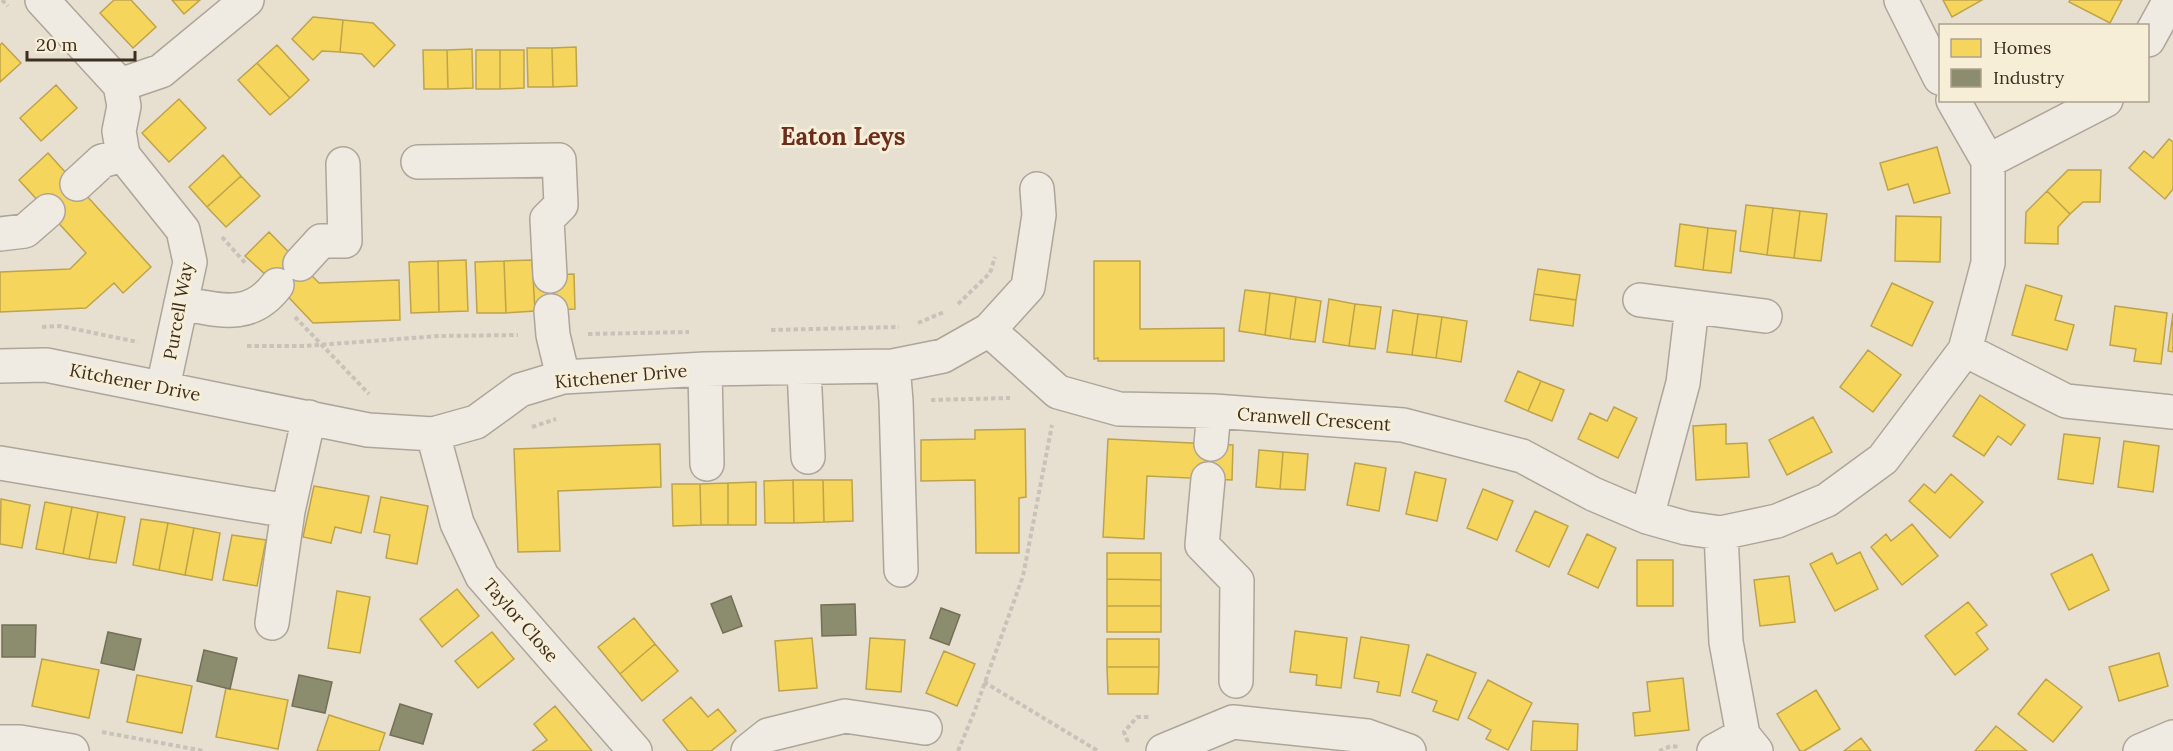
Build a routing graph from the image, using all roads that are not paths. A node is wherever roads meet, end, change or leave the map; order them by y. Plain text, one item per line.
1 (42, 0) edge
2 (247, 0) edge
3 (1901, 0) edge
4 (2170, 0) edge
5 (2149, 38) edge
6 (1939, 74) edge
7 (120, 85) junction
8 (1954, 102) edge
9 (2102, 102) edge
10 (123, 155) junction
11 (1988, 161) junction
12 (418, 162) dead end
13 (343, 164) dead end
14 (77, 184) dead end
15 (1037, 189) dead end
16 (48, 211) dead end
17 (0, 234) edge
18 (550, 276) dead end
19 (1641, 300) dead end
20 (181, 303) junction
21 (1692, 307) junction
22 (551, 311) dead end
23 (1766, 316) dead end
24 (989, 330) junction
25 (1965, 350) junction
26 (0, 366) edge
27 (893, 366) junction
28 (804, 368) junction
29 (705, 369) junction
30 (563, 377) junction
31 (163, 387) junction
32 (1214, 411) junction
33 (2173, 412) edge
34 (309, 417) junction
35 (433, 434) junction
36 (1211, 444) dead end
37 (808, 457) dead end
38 (0, 463) edge
39 (707, 464) dead end
40 (1208, 479) dead end
41 (288, 511) junction
42 (1647, 517) junction
43 (1722, 533) junction
44 (901, 570) dead end
45 (272, 623) dead end
46 (1236, 681) dead end
47 (925, 728) dead end
48 (2173, 737) edge
49 (0, 742) edge
50 (1750, 743) edge
51 (72, 751) edge
52 (635, 751) edge
53 (748, 751) edge
54 (1163, 751) edge
55 (1409, 751) edge
56 (1714, 751) edge
57 (2140, 751) edge

1 - 7 street
2 - 7 street
3 - 6 street
4 - 5 street
7 - 10 street
8 - 11 street, Cranwell Crescent
9 - 11 street
10 - 14 street
10 - 20 street, Purcell Way
11 - 25 street, Cranwell Crescent
12 - 18 street
13 - 20 street
15 - 24 street, Kitchener Drive
16 - 17 street
19 - 21 street
20 - 31 street, Purcell Way
21 - 23 street
21 - 42 street
22 - 30 street
24 - 27 street, Kitchener Drive
24 - 32 street, Cranwell Crescent
25 - 33 street
25 - 43 street, Cranwell Crescent
26 - 31 street, Kitchener Drive
27 - 28 street, Kitchener Drive
27 - 44 street
28 - 29 street, Kitchener Drive
28 - 37 street
29 - 30 street, Kitchener Drive
29 - 39 street
30 - 35 street, Kitchener Drive
31 - 34 street, Kitchener Drive
32 - 36 street
32 - 42 street, Cranwell Crescent
34 - 35 street, Kitchener Drive
34 - 41 street
35 - 52 street, Taylor Close
38 - 41 street
40 - 46 street
41 - 45 street
42 - 43 street, Cranwell Crescent
43 - 50 street
47 - 53 street
48 - 57 street
49 - 51 street
50 - 56 street
54 - 55 street

